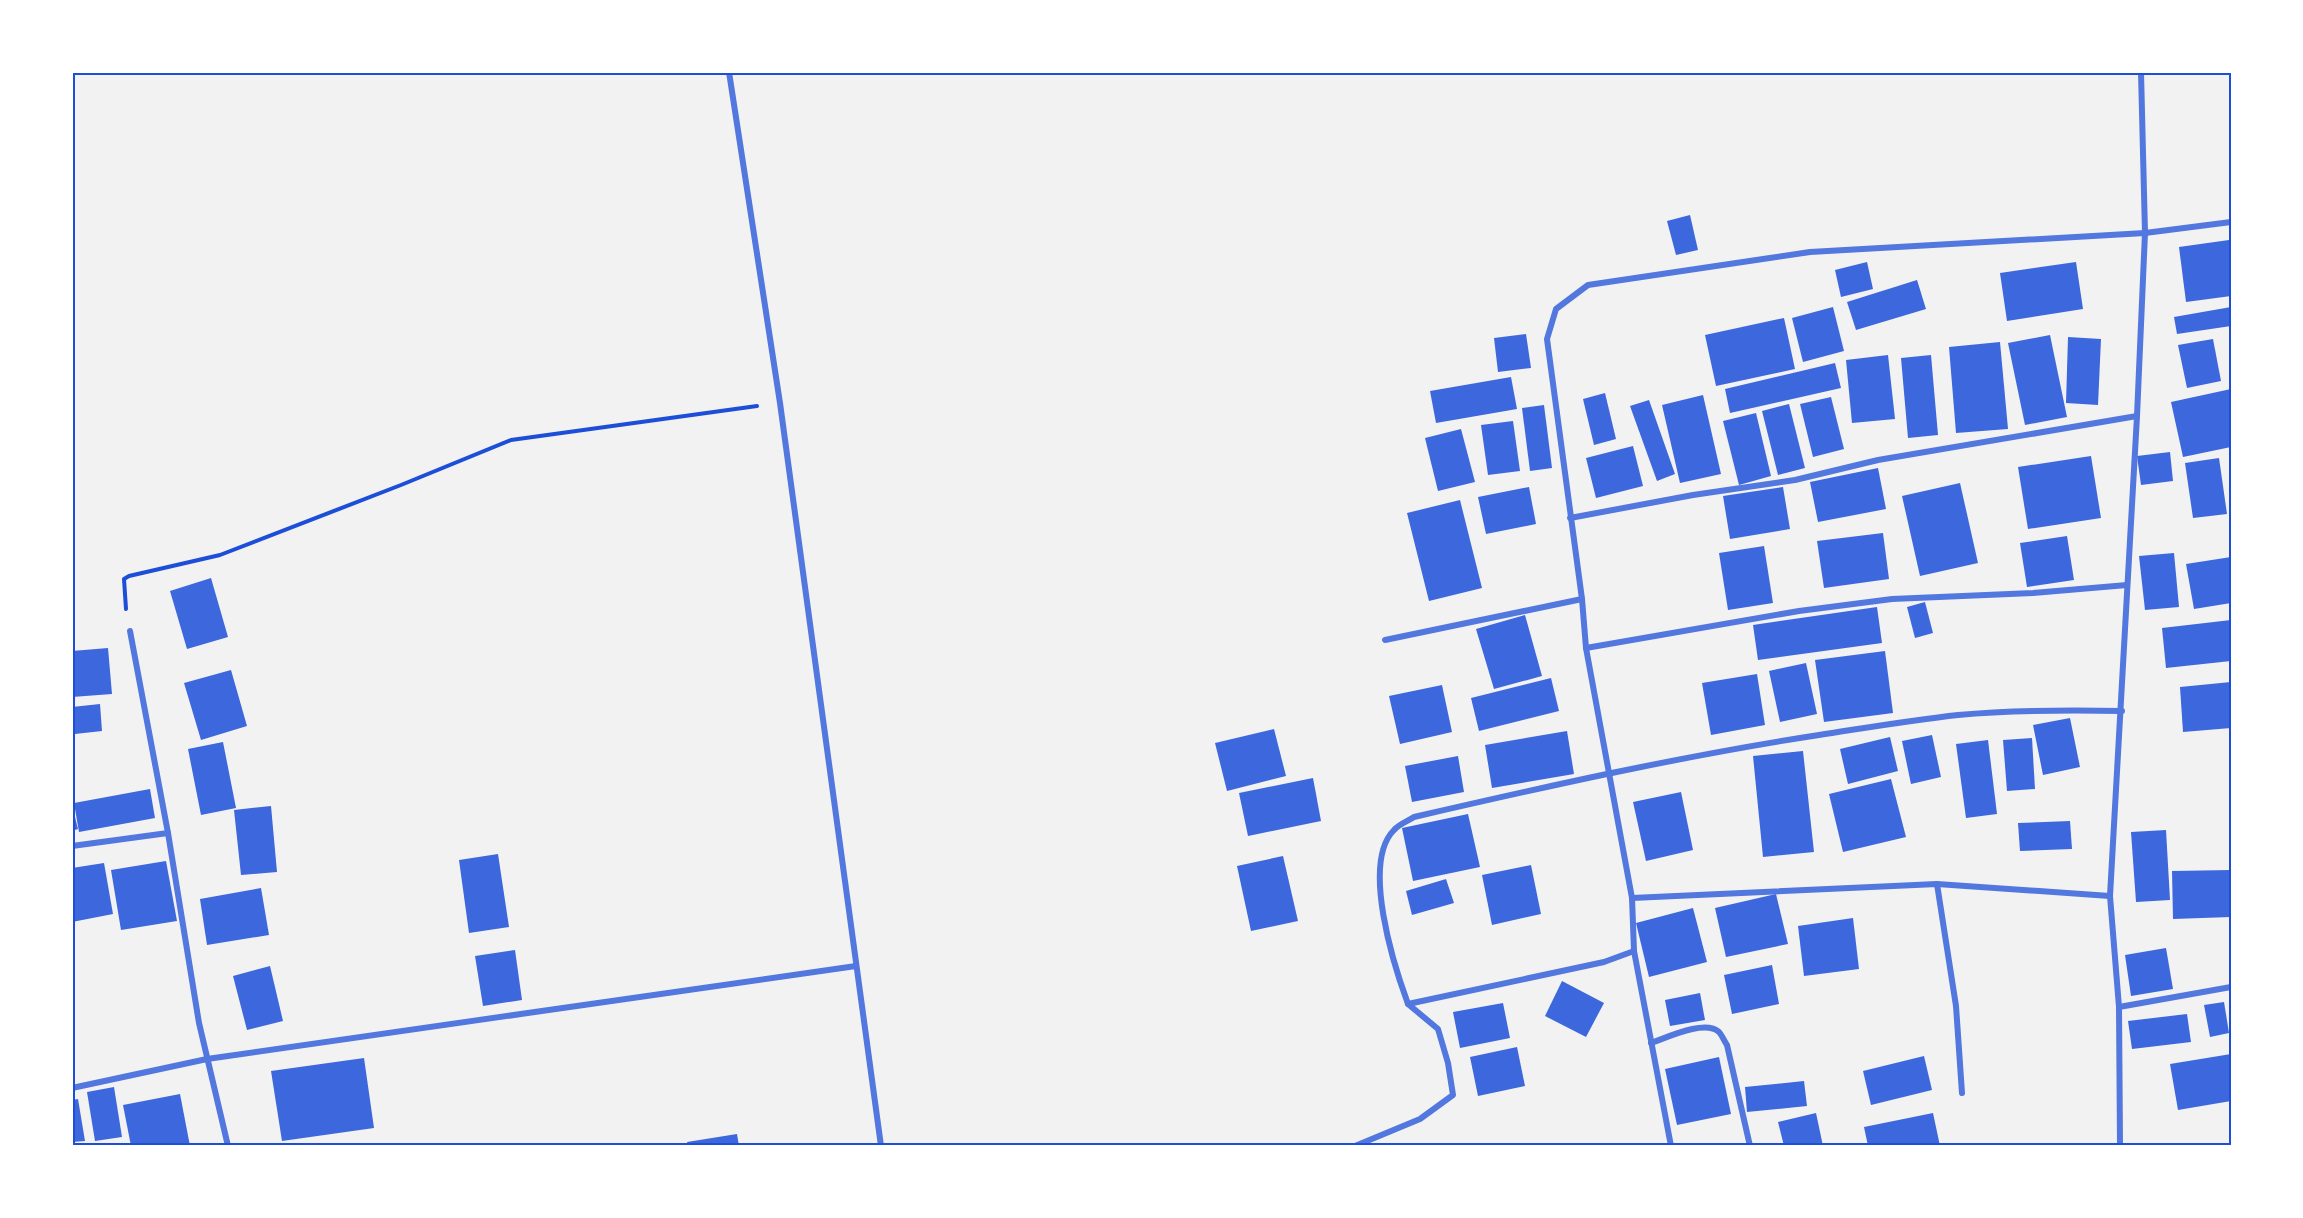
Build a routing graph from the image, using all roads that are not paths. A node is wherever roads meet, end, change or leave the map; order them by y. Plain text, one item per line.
1 (729, 72) edge
2 (2141, 72) edge
3 (2231, 222) edge
4 (2145, 232) junction
5 (2137, 416) junction
6 (1570, 518) junction
7 (2127, 585) junction
8 (1582, 599) junction
9 (130, 630) road end
10 (1385, 640) dead end
11 (1586, 648) junction
12 (2122, 711) junction
13 (1610, 772) junction
14 (168, 833) junction
15 (72, 846) edge
16 (1937, 884) junction
17 (2110, 896) junction
18 (1632, 898) junction
19 (1634, 951) junction
20 (856, 966) junction
21 (2231, 987) edge
22 (1408, 1004) junction
23 (2119, 1007) junction
24 (1651, 1043) junction
25 (207, 1059) junction
26 (72, 1088) edge
27 (1962, 1093) dead end
28 (228, 1146) edge
29 (881, 1146) edge
30 (1355, 1146) edge
31 (1671, 1146) edge
32 (1750, 1146) edge
33 (2120, 1146) edge

1 - 20 street
2 - 4 street
3 - 4 street
4 - 5 street
4 - 6 street
5 - 6 street
5 - 7 street
6 - 8 street
7 - 11 street
7 - 12 street
8 - 10 street
8 - 11 street
9 - 14 street
11 - 13 street
12 - 13 street
12 - 17 street
13 - 18 street
13 - 22 street
14 - 15 street
14 - 25 street
16 - 17 street
16 - 18 street
16 - 27 street
17 - 23 street
18 - 19 street
19 - 22 street
19 - 24 street
20 - 25 street
20 - 29 street
21 - 23 street
22 - 30 street
23 - 33 street
24 - 31 street
24 - 32 street
25 - 26 street
25 - 28 street

